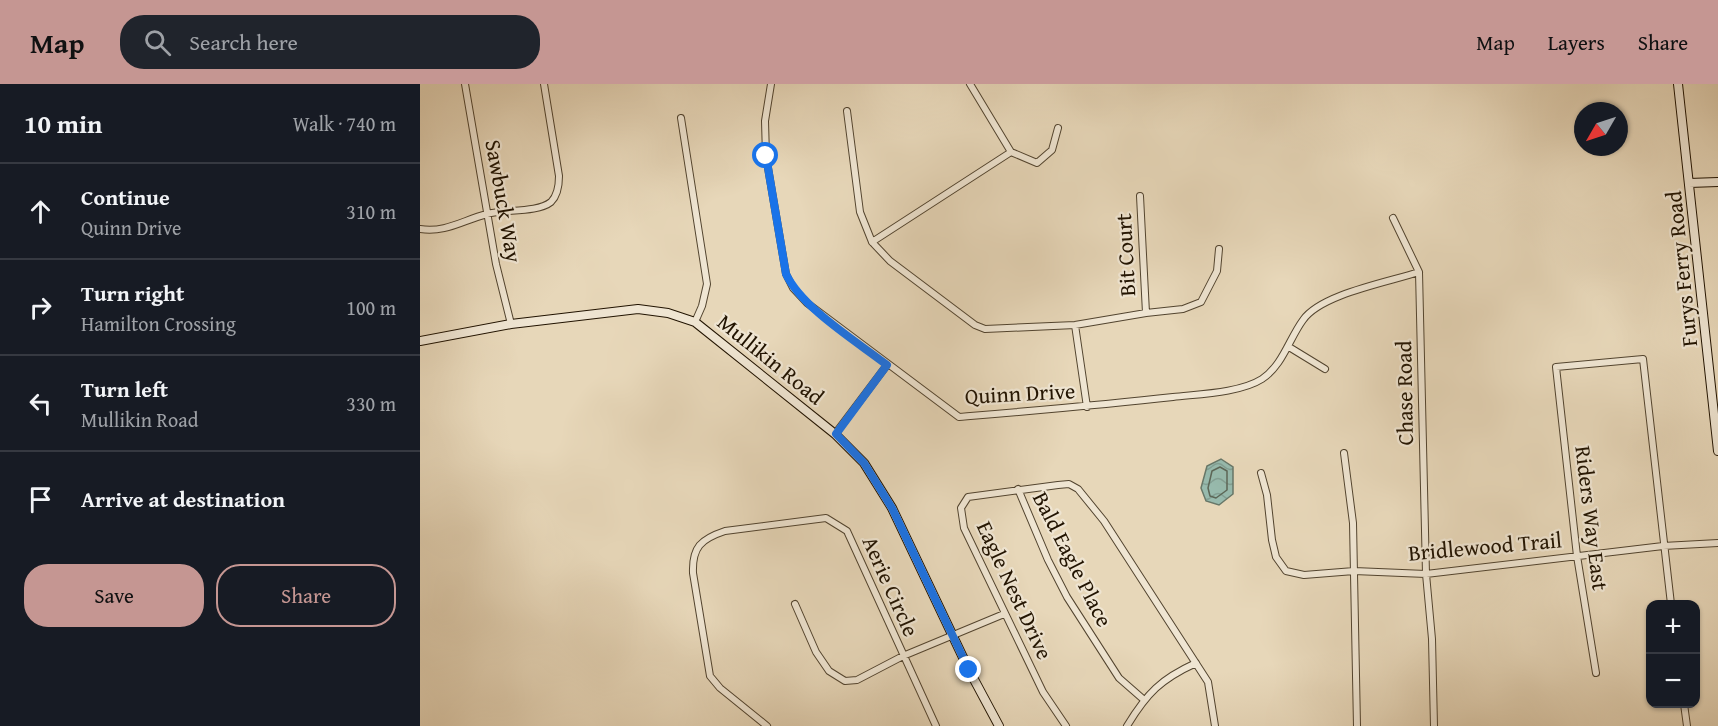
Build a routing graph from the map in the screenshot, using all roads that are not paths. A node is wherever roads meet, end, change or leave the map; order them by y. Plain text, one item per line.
1 (465, 84) edge
2 (544, 84) edge
3 (771, 84) edge
4 (970, 84) edge
5 (1678, 84) edge
6 (847, 111) dead end
7 (681, 118) dead end
8 (1058, 128) dead end
9 (1011, 152) junction
10 (1718, 182) edge
11 (1689, 183) junction
12 (1140, 196) dead end
13 (488, 214) junction
14 (1394, 218) dead end
15 (420, 229) edge
16 (872, 242) junction
17 (1219, 249) dead end
18 (1419, 272) junction
19 (1146, 313) junction
20 (695, 322) junction
21 (511, 324) junction
22 (1075, 325) junction
23 (420, 341) edge
24 (1289, 347) junction
25 (887, 365) junction
26 (1325, 369) dead end
27 (1087, 407) junction
28 (836, 434) junction
29 (1718, 451) edge
30 (1344, 453) dead end
31 (1262, 473) dead end
32 (1018, 489) junction
33 (1718, 543) edge
34 (1663, 546) junction
35 (1577, 556) junction
36 (1354, 571) junction
37 (1426, 574) junction
38 (1670, 600) edge
39 (795, 604) dead end
40 (1004, 614) junction
41 (953, 635) junction
42 (903, 656) junction
43 (1196, 663) junction
44 (1596, 673) dead end
45 (1143, 699) junction
46 (1685, 708) edge
47 (767, 726) edge
48 (936, 726) edge
49 (999, 726) edge
50 (1066, 726) edge
51 (1127, 726) edge
52 (1215, 726) edge
53 (1357, 726) edge
54 (1434, 726) edge
55 (1687, 726) edge

1 - 13 street, Sawbuck Way
2 - 13 street
3 - 25 street, Quinn Drive
4 - 9 street
5 - 11 street, Furys Ferry Road
6 - 16 street
7 - 20 street
8 - 9 street
9 - 16 street
10 - 11 street
11 - 29 street, Furys Ferry Road
12 - 19 street, Bit Court
13 - 15 street
13 - 21 street, Sawbuck Way
14 - 18 street, Chase Road
16 - 22 street
17 - 19 street
18 - 24 street, Quinn Drive
18 - 37 street, Chase Road
19 - 22 street
20 - 21 street, Mullikin Road
20 - 28 street, Mullikin Road
21 - 23 street, Mullikin Road
22 - 27 street
24 - 26 street
24 - 27 street, Quinn Drive
25 - 27 street, Quinn Drive
25 - 28 street
28 - 41 street, Mullikin Road
30 - 36 street
31 - 36 street, Bridlewood Trail
32 - 40 street, Eagle Nest Drive
32 - 43 street, Eagle Nest Drive
32 - 45 street, Bald Eagle Place
33 - 34 street, Bridlewood Trail
34 - 35 street, Bridlewood Trail
34 - 35 street, Riders Way East
34 - 38 street
35 - 37 street, Bridlewood Trail
35 - 44 street, Riders Way East
36 - 37 street, Bridlewood Trail
36 - 53 street
37 - 54 street, Chase Road
39 - 42 street
40 - 41 street
40 - 50 street, Eagle Nest Drive
41 - 42 street
41 - 49 street, Mullikin Road
42 - 47 street, Aerie Circle
42 - 48 street, Aerie Circle
43 - 45 street
43 - 52 street, Eagle Nest Drive
45 - 51 street
46 - 55 street

